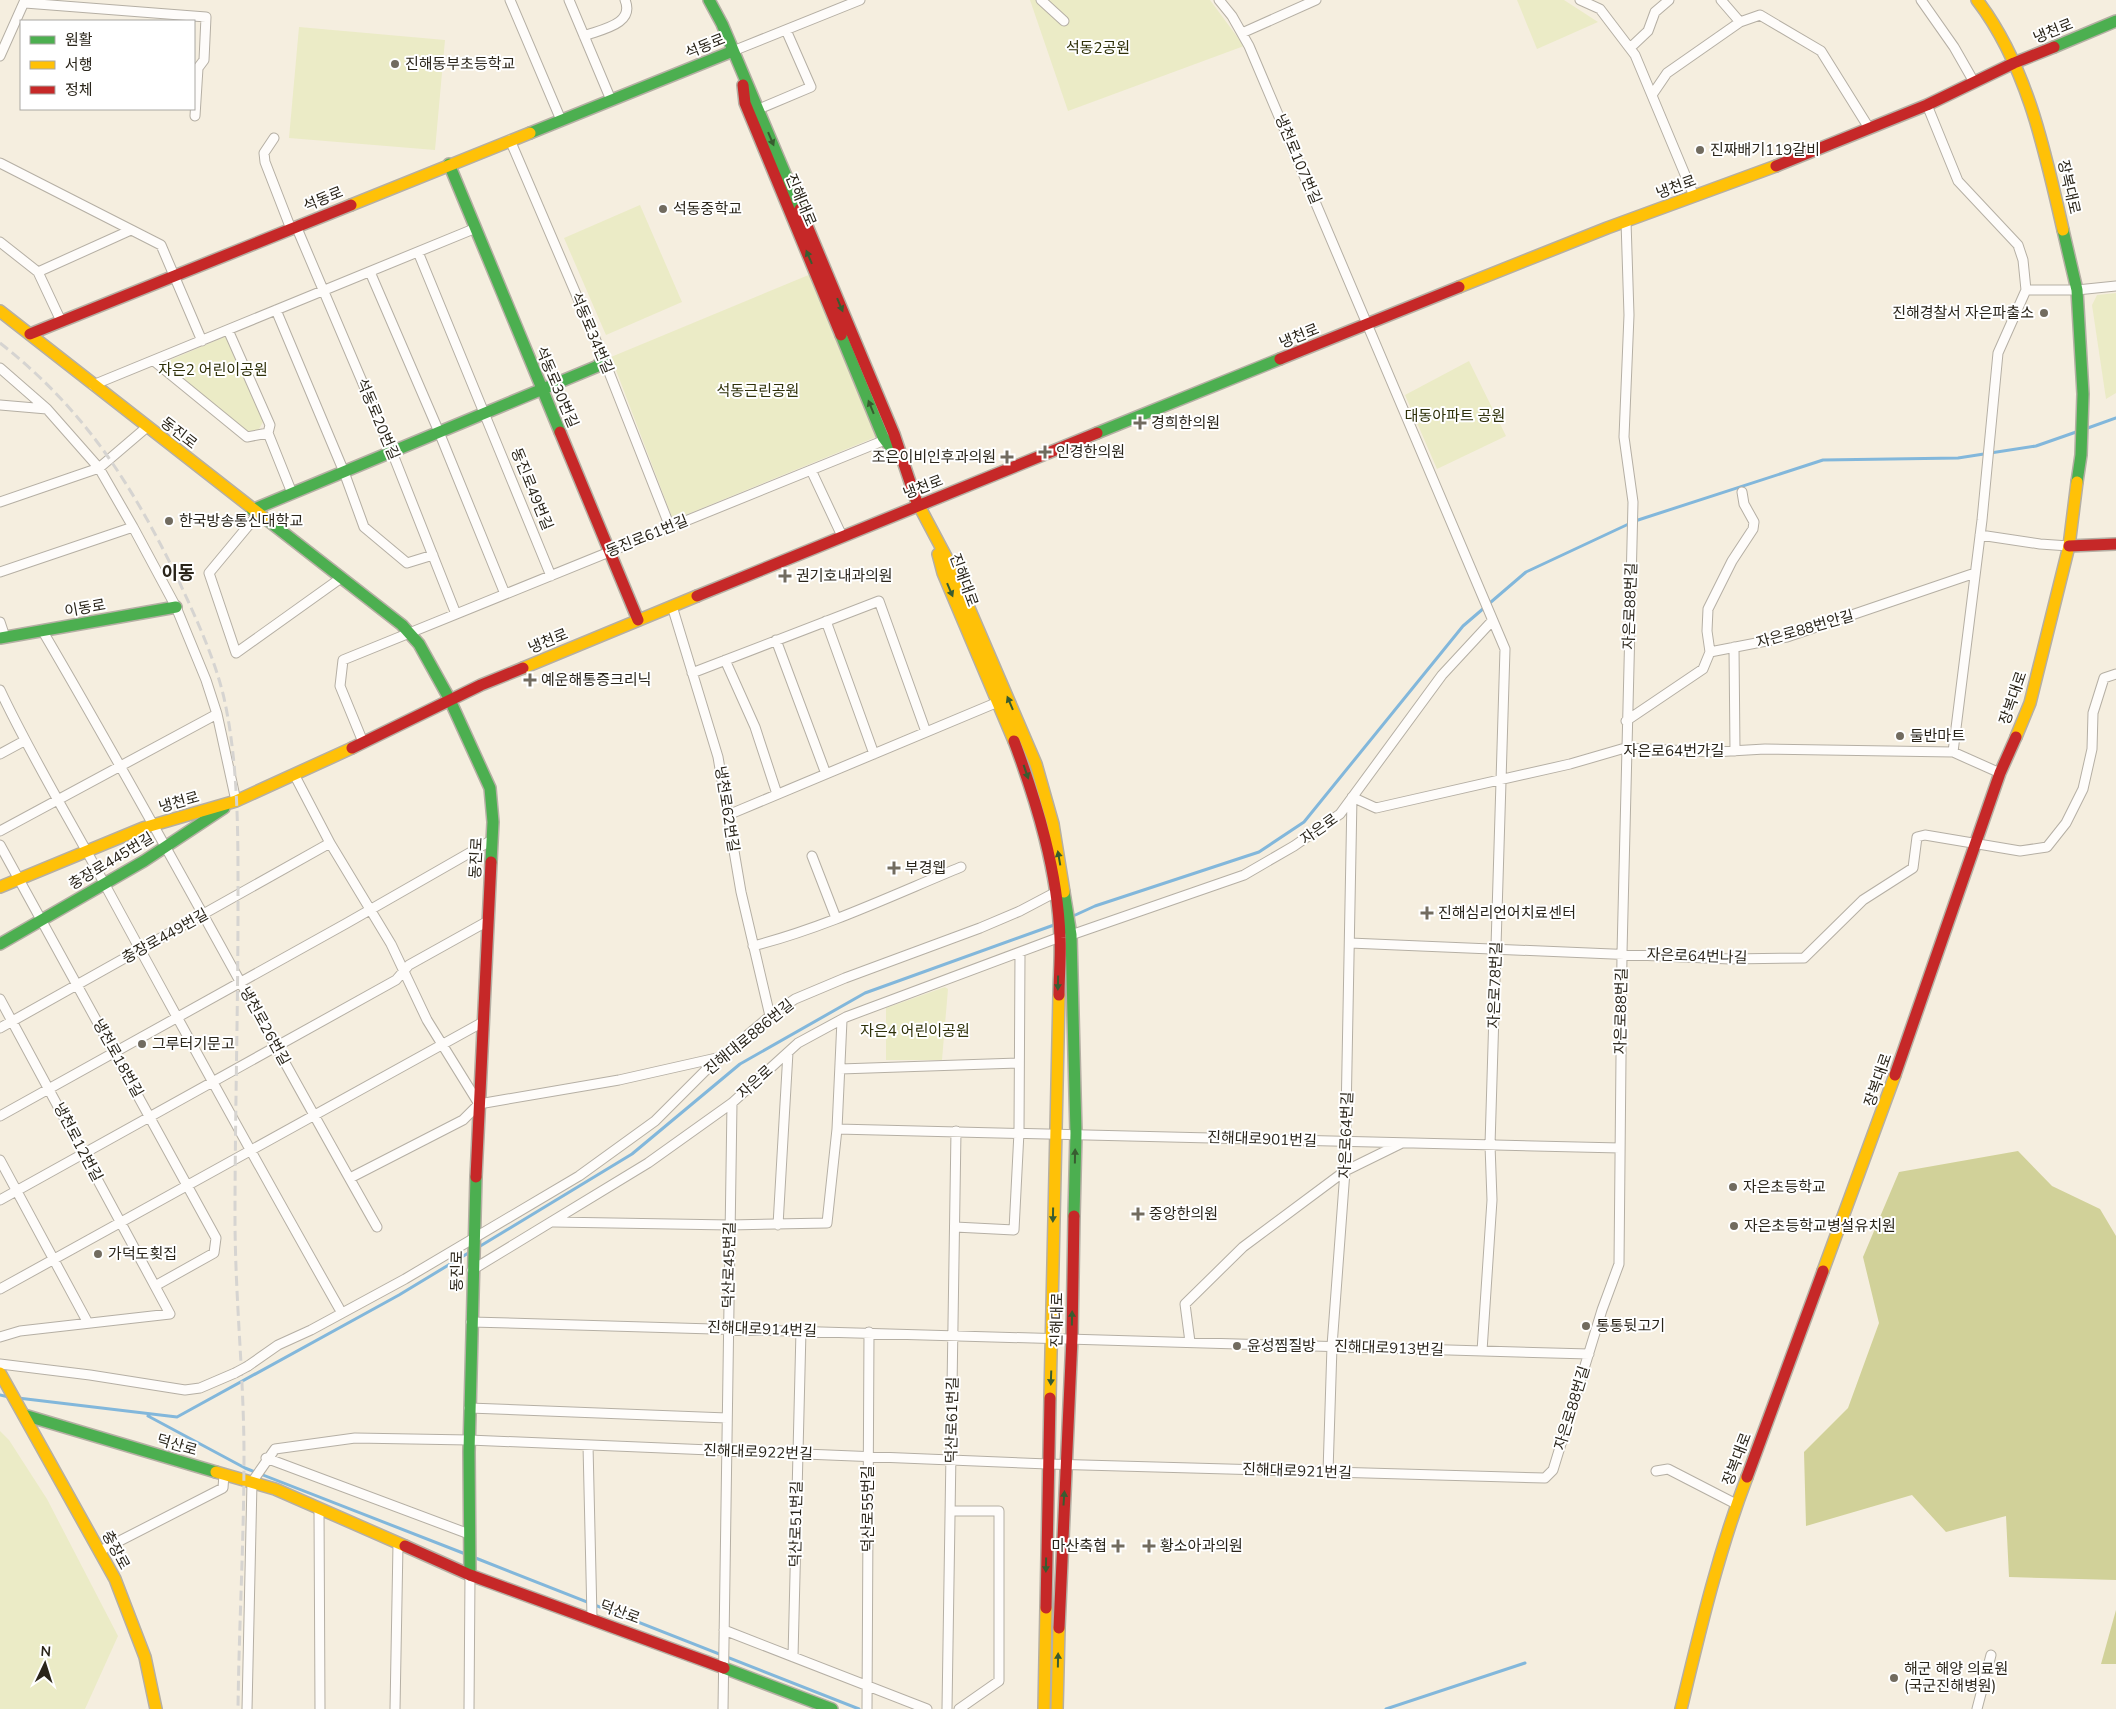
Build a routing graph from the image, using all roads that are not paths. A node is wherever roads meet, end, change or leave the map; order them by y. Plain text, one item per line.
1 (510, 0) edge
2 (569, 0) edge
3 (625, 0) edge
4 (709, 0) edge
5 (718, 0) edge
6 (860, 0) edge
7 (1041, 0) edge
8 (1219, 0) edge
9 (1316, 0) edge
10 (1580, 0) edge
11 (1669, 0) edge
12 (1721, 0) edge
13 (1921, 0) edge
14 (1977, 0) edge
15 (25, 1) edge
16 (720, 16) junction
17 (1064, 21) dead end
18 (2116, 21) edge
19 (1740, 22) junction
20 (786, 30) junction
21 (1242, 33) junction
22 (584, 36) junction
23 (1630, 48) junction
24 (732, 51) junction
25 (0, 56) edge
26 (2014, 63) junction
27 (742, 79) junction
28 (1974, 82) junction
29 (1652, 95) junction
30 (611, 100) junction
31 (1927, 105) junction
32 (758, 109) junction
33 (195, 116) dead end
34 (560, 120) junction
35 (1870, 128) junction
36 (274, 138) dead end
37 (510, 140) junction
38 (0, 163) edge
39 (450, 164) junction
40 (1694, 196) junction
41 (1626, 221) junction
42 (294, 227) junction
43 (476, 228) junction
44 (131, 230) junction
45 (0, 242) edge
46 (418, 252) junction
47 (38, 272) junction
48 (370, 272) junction
49 (176, 275) junction
50 (2116, 286) edge
51 (2026, 290) junction
52 (2076, 290) junction
53 (324, 291) junction
54 (276, 310) junction
55 (0, 311) edge
56 (61, 322) junction
57 (1368, 324) junction
58 (228, 330) junction
59 (30, 334) junction
60 (202, 341) junction
61 (603, 357) junction
62 (154, 361) junction
63 (0, 368) edge
64 (93, 385) junction
65 (542, 389) junction
66 (0, 405) edge
67 (47, 409) junction
68 (485, 413) junction
69 (147, 427) junction
70 (439, 432) junction
71 (268, 433) junction
72 (885, 440) junction
73 (392, 452) junction
74 (903, 465) junction
75 (99, 468) junction
76 (811, 470) junction
77 (344, 472) junction
78 (1742, 492) dead end
79 (292, 493) junction
80 (0, 502) edge
81 (919, 504) junction
82 (255, 512) junction
83 (133, 527) junction
84 (670, 527) junction
85 (1980, 535) junction
86 (842, 536) junction
87 (936, 543) junction
88 (2116, 544) edge
89 (2069, 546) junction
90 (610, 552) junction
91 (433, 555) junction
92 (0, 572) edge
93 (1975, 573) junction
94 (551, 576) junction
95 (341, 578) junction
96 (1480, 592) joint
97 (505, 594) junction
98 (672, 606) junction
99 (176, 607) junction
100 (456, 614) junction
101 (638, 620) junction
102 (826, 621) junction
103 (1492, 621) junction
104 (0, 622) edge
105 (42, 630) junction
106 (409, 633) junction
107 (2, 637) edge
108 (776, 640) junction
109 (1734, 647) junction
110 (1710, 652) junction
111 (725, 660) junction
112 (692, 673) junction
113 (2116, 674) edge
114 (0, 690) edge
115 (450, 698) junction
116 (998, 702) junction
117 (217, 714) junction
118 (1626, 721) junction
119 (926, 732) junction
120 (24, 741) junction
121 (363, 742) junction
122 (1625, 748) junction
123 (1735, 751) junction
124 (1953, 752) junction
125 (0, 754) edge
126 (874, 754) junction
127 (121, 765) junction
128 (826, 774) junction
129 (2000, 774) junction
130 (295, 776) junction
131 (1501, 778) junction
132 (777, 794) junction
133 (1352, 797) junction
134 (58, 800) junction
135 (236, 801) junction
136 (728, 815) junction
137 (153, 825) junction
138 (0, 831) edge
139 (492, 840) junction
140 (330, 843) junction
141 (0, 845) edge
142 (1975, 845) junction
143 (164, 847) junction
144 (87, 851) junction
145 (812, 856) dead end
146 (961, 867) dead end
147 (19, 879) junction
148 (104, 884) junction
149 (0, 887) edge
150 (1056, 892) junction
151 (1062, 908) junction
152 (372, 909) junction
153 (204, 914) junction
154 (836, 918) junction
155 (42, 920) junction
156 (488, 921) junction
157 (1065, 935) junction
158 (1350, 943) junction
159 (0, 944) edge
160 (753, 946) junction
161 (1496, 948) junction
162 (140, 950) junction
163 (1622, 953) junction
164 (1020, 954) junction
165 (405, 970) junction
166 (240, 981) junction
167 (77, 985) junction
168 (0, 999) edge
169 (770, 1016) junction
170 (176, 1017) junction
171 (842, 1020) junction
172 (12, 1021) junction
173 (483, 1022) junction
174 (0, 1028) edge
175 (442, 1044) junction
176 (276, 1047) junction
177 (114, 1052) junction
178 (788, 1052) junction
179 (725, 1056) junction
180 (1019, 1063) junction
181 (840, 1069) junction
182 (212, 1084) junction
183 (49, 1088) junction
184 (732, 1103) junction
185 (479, 1104) junction
186 (313, 1114) junction
187 (0, 1116) edge
188 (150, 1118) junction
189 (837, 1129) junction
190 (956, 1131) junction
191 (1019, 1132) junction
192 (1054, 1133) junction
193 (1076, 1134) junction
194 (1346, 1141) junction
195 (1402, 1142) junction
196 (1490, 1145) junction
197 (1620, 1148) junction
198 (249, 1150) junction
199 (84, 1154) junction
200 (0, 1160) edge
201 (1345, 1171) junction
202 (350, 1178) junction
203 (187, 1184) junction
204 (16, 1191) junction
205 (0, 1200) edge
206 (120, 1222) junction
207 (553, 1222) junction
208 (730, 1225) junction
209 (778, 1225) junction
210 (377, 1227) dead end
211 (955, 1227) junction
212 (473, 1238) junction
213 (54, 1259) junction
214 (472, 1270) junction
215 (155, 1286) junction
216 (0, 1289) edge
217 (339, 1308) dead end
218 (471, 1322) junction
219 (88, 1323) junction
220 (728, 1329) junction
221 (801, 1330) junction
222 (869, 1332) junction
223 (953, 1334) junction
224 (0, 1337) edge
225 (1052, 1337) junction
226 (1072, 1338) junction
227 (1190, 1342) junction
228 (1332, 1346) junction
229 (1482, 1351) junction
230 (1589, 1354) junction
231 (0, 1364) edge
232 (0, 1373) edge
233 (469, 1408) junction
234 (24, 1415) junction
235 (727, 1418) junction
236 (469, 1440) junction
237 (588, 1445) junction
238 (727, 1450) junction
239 (798, 1453) junction
240 (868, 1456) junction
241 (266, 1458) junction
242 (951, 1460) junction
243 (1048, 1464) junction
244 (1066, 1464) junction
245 (1656, 1470) dead end
246 (1328, 1472) junction
247 (224, 1474) junction
248 (1545, 1478) joint
249 (252, 1482) junction
250 (1736, 1504) junction
251 (319, 1509) junction
252 (950, 1511) junction
253 (469, 1534) junction
254 (398, 1544) junction
255 (100, 1550) junction
256 (470, 1575) junction
257 (592, 1618) junction
258 (724, 1630) junction
259 (1990, 1655) dead end
260 (793, 1657) junction
261 (723, 1667) junction
262 (867, 1685) junction
263 (156, 1709) edge
264 (247, 1709) edge
265 (320, 1709) edge
266 (395, 1709) edge
267 (469, 1709) edge
268 (723, 1709) edge
269 (832, 1709) edge
270 (867, 1709) edge
271 (927, 1709) edge
272 (947, 1709) edge
273 (959, 1709) edge
274 (1044, 1709) edge
275 (1057, 1709) edge
276 (1682, 1709) edge
277 (1977, 1709) edge

1 - 34 street
2 - 22 street
3 - 22 street
4 - 16 main road
5 - 16 main road
6 - 20 street, 석동로
7 - 17 street
8 - 21 street, 냉천로107번길
9 - 21 street
10 - 23 street
11 - 23 street
12 - 19 street
13 - 28 street
14 - 26 main road, 장복대로
15 - 25 street
15 - 33 street
16 - 24 main road
18 - 26 main road, 냉천로
19 - 29 street
19 - 35 street
20 - 24 street, 석동로
20 - 32 street
21 - 57 street, 냉천로107번길
22 - 30 street
23 - 29 street
24 - 27 main road
24 - 30 main road, 석동로
26 - 28 main road, 냉천로
26 - 52 main road, 장복대로
27 - 32 main road
72 -> 27 main road, 진해대로
28 - 31 main road, 냉천로
29 - 40 street
30 - 34 main road, 석동로
31 - 35 main road, 냉천로
31 - 51 street
32 -> 74 main road
34 - 37 main road, 석동로
35 - 40 main road, 냉천로
36 - 42 street, 석동로
37 - 39 main road, 석동로
37 - 61 street, 석동로34번길
38 - 44 street
39 - 42 main road, 석동로
39 - 43 main road, 석동로30번길
40 - 41 main road, 냉천로
41 - 57 main road, 냉천로
41 - 118 street, 자은로88번길
42 - 49 main road, 석동로
42 - 53 street, 석동로20번길
43 - 46 street
43 - 65 main road, 석동로30번길
44 - 47 street
44 - 49 street
45 - 47 street
46 - 48 street
46 - 68 street, 동진로49번길
47 - 56 street
48 - 53 street
48 - 70 street
49 - 56 main road, 석동로
49 - 60 street
50 - 52 street
51 - 52 street
51 - 85 street
52 - 89 main road, 장복대로
53 - 54 street
53 - 73 street, 석동로20번길
54 - 58 street
54 - 77 street
55 - 59 main road, 동진로
56 - 59 main road, 석동로
57 - 81 main road, 냉천로
57 - 96 street, 냉천로107번길
58 - 60 street
58 - 71 street
59 - 64 main road, 동진로
60 - 62 street
61 - 65 main road
61 - 84 street, 석동로34번길
62 - 64 street
62 - 71 street
63 - 67 street
64 - 69 main road, 동진로
65 - 68 main road
65 - 90 main road, 석동로30번길
66 - 67 street
67 - 75 street
68 - 70 main road
68 - 94 street, 동진로49번길
69 - 75 street
69 - 82 main road, 동진로
70 - 73 main road
70 - 97 street
71 - 79 street
72 - 74 main road, 진해대로
72 - 76 street, 동진로61번길
73 - 77 main road
73 - 91 street, 석동로20번길
74 - 81 main road
75 - 80 street
75 - 83 street
76 - 84 street, 동진로61번길
76 - 86 street
77 - 79 main road
77 - 91 street
78 - 110 street
79 - 82 main road
81 - 86 main road, 냉천로
81 - 87 main road
82 - 95 main road, 동진로
82 - 95 street
83 - 92 street
83 - 99 street
84 - 90 street, 동진로61번길
85 - 89 street
85 - 93 street
86 - 98 main road, 냉천로
87 -> 116 main road, 진해대로
151 -> 87 main road, 진해대로
88 - 89 main road
89 - 129 main road, 장복대로
90 - 94 street, 동진로61번길
90 - 101 main road, 석동로30번길
91 - 100 street, 석동로20번길
93 - 109 street, 자은로88번안길
93 - 124 street
94 - 97 street, 동진로61번길
95 - 106 main road, 동진로
96 - 103 street, 자은로78번길
97 - 100 street, 동진로61번길
98 - 101 main road, 냉천로
98 - 112 street, 냉천로62번길
99 - 105 main road, 이동로
99 - 117 street
100 - 106 street, 동진로61번길
101 - 115 main road, 냉천로
102 - 108 street
102 - 119 street
102 - 126 street
103 - 131 street, 자은로78번길
103 - 133 street, 자은로
104 - 107 street
105 - 107 main road, 이동로
105 - 127 street, 냉천로26번길
106 - 115 main road, 동진로
106 - 121 street
108 - 111 street
108 - 128 street
109 - 110 street, 자은로88번안길
109 - 123 street
110 - 118 street
111 - 112 street
111 - 132 street
112 - 136 street, 냉천로62번길
113 - 142 street
114 - 120 street
115 - 121 main road, 냉천로
115 - 139 main road, 동진로
116 - 119 street
116 -> 150 main road, 진해대로
117 - 127 street
117 - 135 street
118 - 122 street, 자은로88번길
119 - 126 street
120 - 125 street
120 - 134 street
121 - 130 main road, 냉천로
122 - 123 street, 자은로64번가길
122 - 131 street, 자은로64번가길
122 - 163 street, 자은로88번길
123 - 124 street, 자은로64번가길
124 - 129 street, 자은로64번가길
126 - 128 street
127 - 134 street
127 - 137 street, 냉천로26번길
128 - 132 street
129 - 142 main road, 장복대로
130 - 135 main road, 냉천로
130 - 140 street
131 - 133 street, 자은로64번가길
131 - 161 street, 자은로78번길
132 - 136 street
133 - 157 street, 자은로
133 - 158 street, 자은로64번길
134 - 138 street
134 - 144 street
135 - 137 main road, 냉천로
135 - 143 main road, 충장로445번길
136 - 160 street, 냉천로62번길
137 - 143 street, 냉천로26번길
137 - 144 main road, 냉천로
139 - 152 street
139 - 156 main road, 동진로
140 - 152 street
140 - 153 street, 충장로449번길
141 - 147 street, 냉천로18번길
142 - 163 street, 자은로64번나길
142 - 250 main road, 장복대로
143 - 148 main road, 충장로445번길
143 - 153 street, 냉천로26번길
144 - 147 main road, 냉천로
144 - 148 street
145 - 154 street
146 - 154 street
147 - 149 main road, 냉천로
147 - 155 street, 냉천로18번길
148 - 155 main road, 충장로445번길
148 - 162 street
150 - 151 main road, 진해대로
150 - 169 street, 진해대로886번길
151 - 157 main road
152 - 165 street
152 - 166 street
153 - 162 street, 충장로449번길
153 - 166 street, 냉천로26번길
154 - 160 street
155 - 159 main road, 충장로445번길
155 - 167 street, 냉천로18번길
156 - 165 street
156 - 173 main road, 동진로
157 - 164 street, 자은로
157 -> 192 main road, 진해대로
157 - 193 main road, 진해대로
158 - 161 street, 자은로64번나길
158 - 194 street, 자은로64번길
160 - 169 street, 냉천로62번길
161 - 163 street, 자은로64번나길
161 - 196 street, 자은로78번길
162 - 167 street, 충장로449번길
162 - 170 street
163 - 197 street, 자은로88번길
164 - 171 street, 자은로
164 - 180 street
165 - 175 street
165 - 176 street
166 - 170 street
166 - 176 street, 냉천로26번길
167 - 172 street, 충장로449번길
167 - 177 street, 냉천로18번길
168 - 172 street, 냉천로12번길
169 - 179 street, 진해대로886번길
170 - 177 street
170 - 182 street
171 - 178 street, 자은로
171 - 181 street
172 - 174 street, 충장로449번길
172 - 183 street, 냉천로12번길
173 - 175 street
173 - 185 main road, 동진로
175 - 185 street
175 - 186 street
176 - 182 street
176 - 186 street, 냉천로26번길
177 - 183 street
177 - 188 street, 냉천로18번길
178 - 184 street, 자은로
178 - 209 street
179 - 185 street
179 - 212 street, 진해대로886번길
180 - 181 street
180 - 191 street
181 - 189 street
182 - 188 street
182 - 198 street
183 - 187 street
183 - 199 street, 냉천로12번길
184 - 207 street, 자은로
184 - 208 street, 덕산로45번길
185 - 202 street
185 - 212 main road, 동진로
186 - 198 street
186 - 202 street, 냉천로26번길
188 - 199 street
188 - 203 street, 냉천로18번길
189 - 190 street, 진해대로901번길
189 - 209 street
190 - 191 street, 진해대로901번길
190 - 211 street, 덕산로61번길
191 - 192 street, 진해대로901번길
191 - 211 street
192 - 193 street, 진해대로901번길
192 -> 225 main road, 진해대로
193 - 194 street, 진해대로901번길
226 -> 193 main road, 진해대로
194 - 195 street, 진해대로901번길
194 - 201 street, 자은로64번길
195 - 196 street, 진해대로901번길
195 - 201 street
196 - 197 street, 진해대로901번길
196 - 229 street, 자은로78번길
197 - 230 street, 자은로88번길
198 - 203 street
198 - 217 street
199 - 204 street
199 - 206 street, 냉천로12번길
200 - 204 street
201 - 227 street
201 - 228 street, 자은로64번길
202 - 210 street, 냉천로26번길
203 - 206 street
203 - 215 street, 냉천로18번길
204 - 205 street
204 - 213 street
206 - 213 street
206 - 215 street, 냉천로12번길
207 - 208 street
207 - 214 street, 자은로
208 - 209 street
208 - 220 street, 덕산로45번길
211 - 223 street, 덕산로61번길
212 - 214 main road, 동진로
212 - 231 street, 진해대로886번길, bridge
213 - 216 street
213 - 219 street
214 - 218 main road, 동진로
215 - 219 street, 냉천로12번길
218 - 220 street, 진해대로914번길
218 - 233 main road, 동진로
219 - 224 street
220 - 221 street, 진해대로914번길
220 - 235 street, 덕산로45번길
221 - 222 street, 진해대로914번길
221 - 239 street, 덕산로51번길
222 - 223 street, 진해대로914번길
222 - 240 street, 덕산로55번길
223 - 225 street, 진해대로914번길
223 - 242 street, 덕산로61번길
225 - 226 street, 진해대로913번길
225 -> 243 main road, 진해대로
226 - 227 street, 진해대로913번길
226 - 244 main road, 진해대로
227 - 228 street, 진해대로913번길
228 - 229 street, 진해대로913번길
228 - 246 street, 자은로64번길
229 - 230 street, 진해대로913번길
230 - 248 street, 자은로88번길
232 - 234 main road, 충장로
233 - 235 street
233 - 236 main road, 동진로
234 - 247 main road, 덕산로
234 - 255 main road, 충장로
235 - 238 street, 덕산로45번길
236 - 237 street, 진해대로922번길
236 - 241 street, 진해대로922번길
236 - 253 main road, 동진로
237 - 238 street, 진해대로922번길
237 - 257 street, 덕산로
238 - 239 street, 진해대로922번길
238 - 258 street, 덕산로45번길
239 - 240 street, 진해대로922번길
239 - 260 street, 덕산로51번길
240 - 242 street, 진해대로922번길
240 - 262 street, 덕산로55번길
241 - 249 street
241 - 253 street
242 - 243 street, 진해대로922번길
242 - 252 street, 덕산로61번길
243 - 244 street, 진해대로921번길
243 -> 274 main road, 진해대로
244 - 246 street, 진해대로921번길
275 -> 244 main road, 진해대로
245 - 250 street
246 - 248 street, 진해대로921번길
247 - 249 main road, 덕산로
247 - 255 street
249 - 251 main road, 덕산로
249 - 264 street
250 - 276 main road, 장복대로
251 - 254 main road, 덕산로
251 - 265 street
252 - 272 street, 덕산로61번길
252 - 273 street
253 - 256 main road
254 - 256 main road, 덕산로
254 - 266 street
255 - 263 main road, 충장로
256 - 257 main road, 덕산로
256 - 267 street
257 - 261 main road, 덕산로
258 - 260 street
258 - 261 street, 덕산로45번길
259 - 277 street
260 - 262 street
261 - 268 street, 덕산로45번길
261 - 269 main road, 덕산로
262 - 270 street, 덕산로55번길
262 - 271 street

